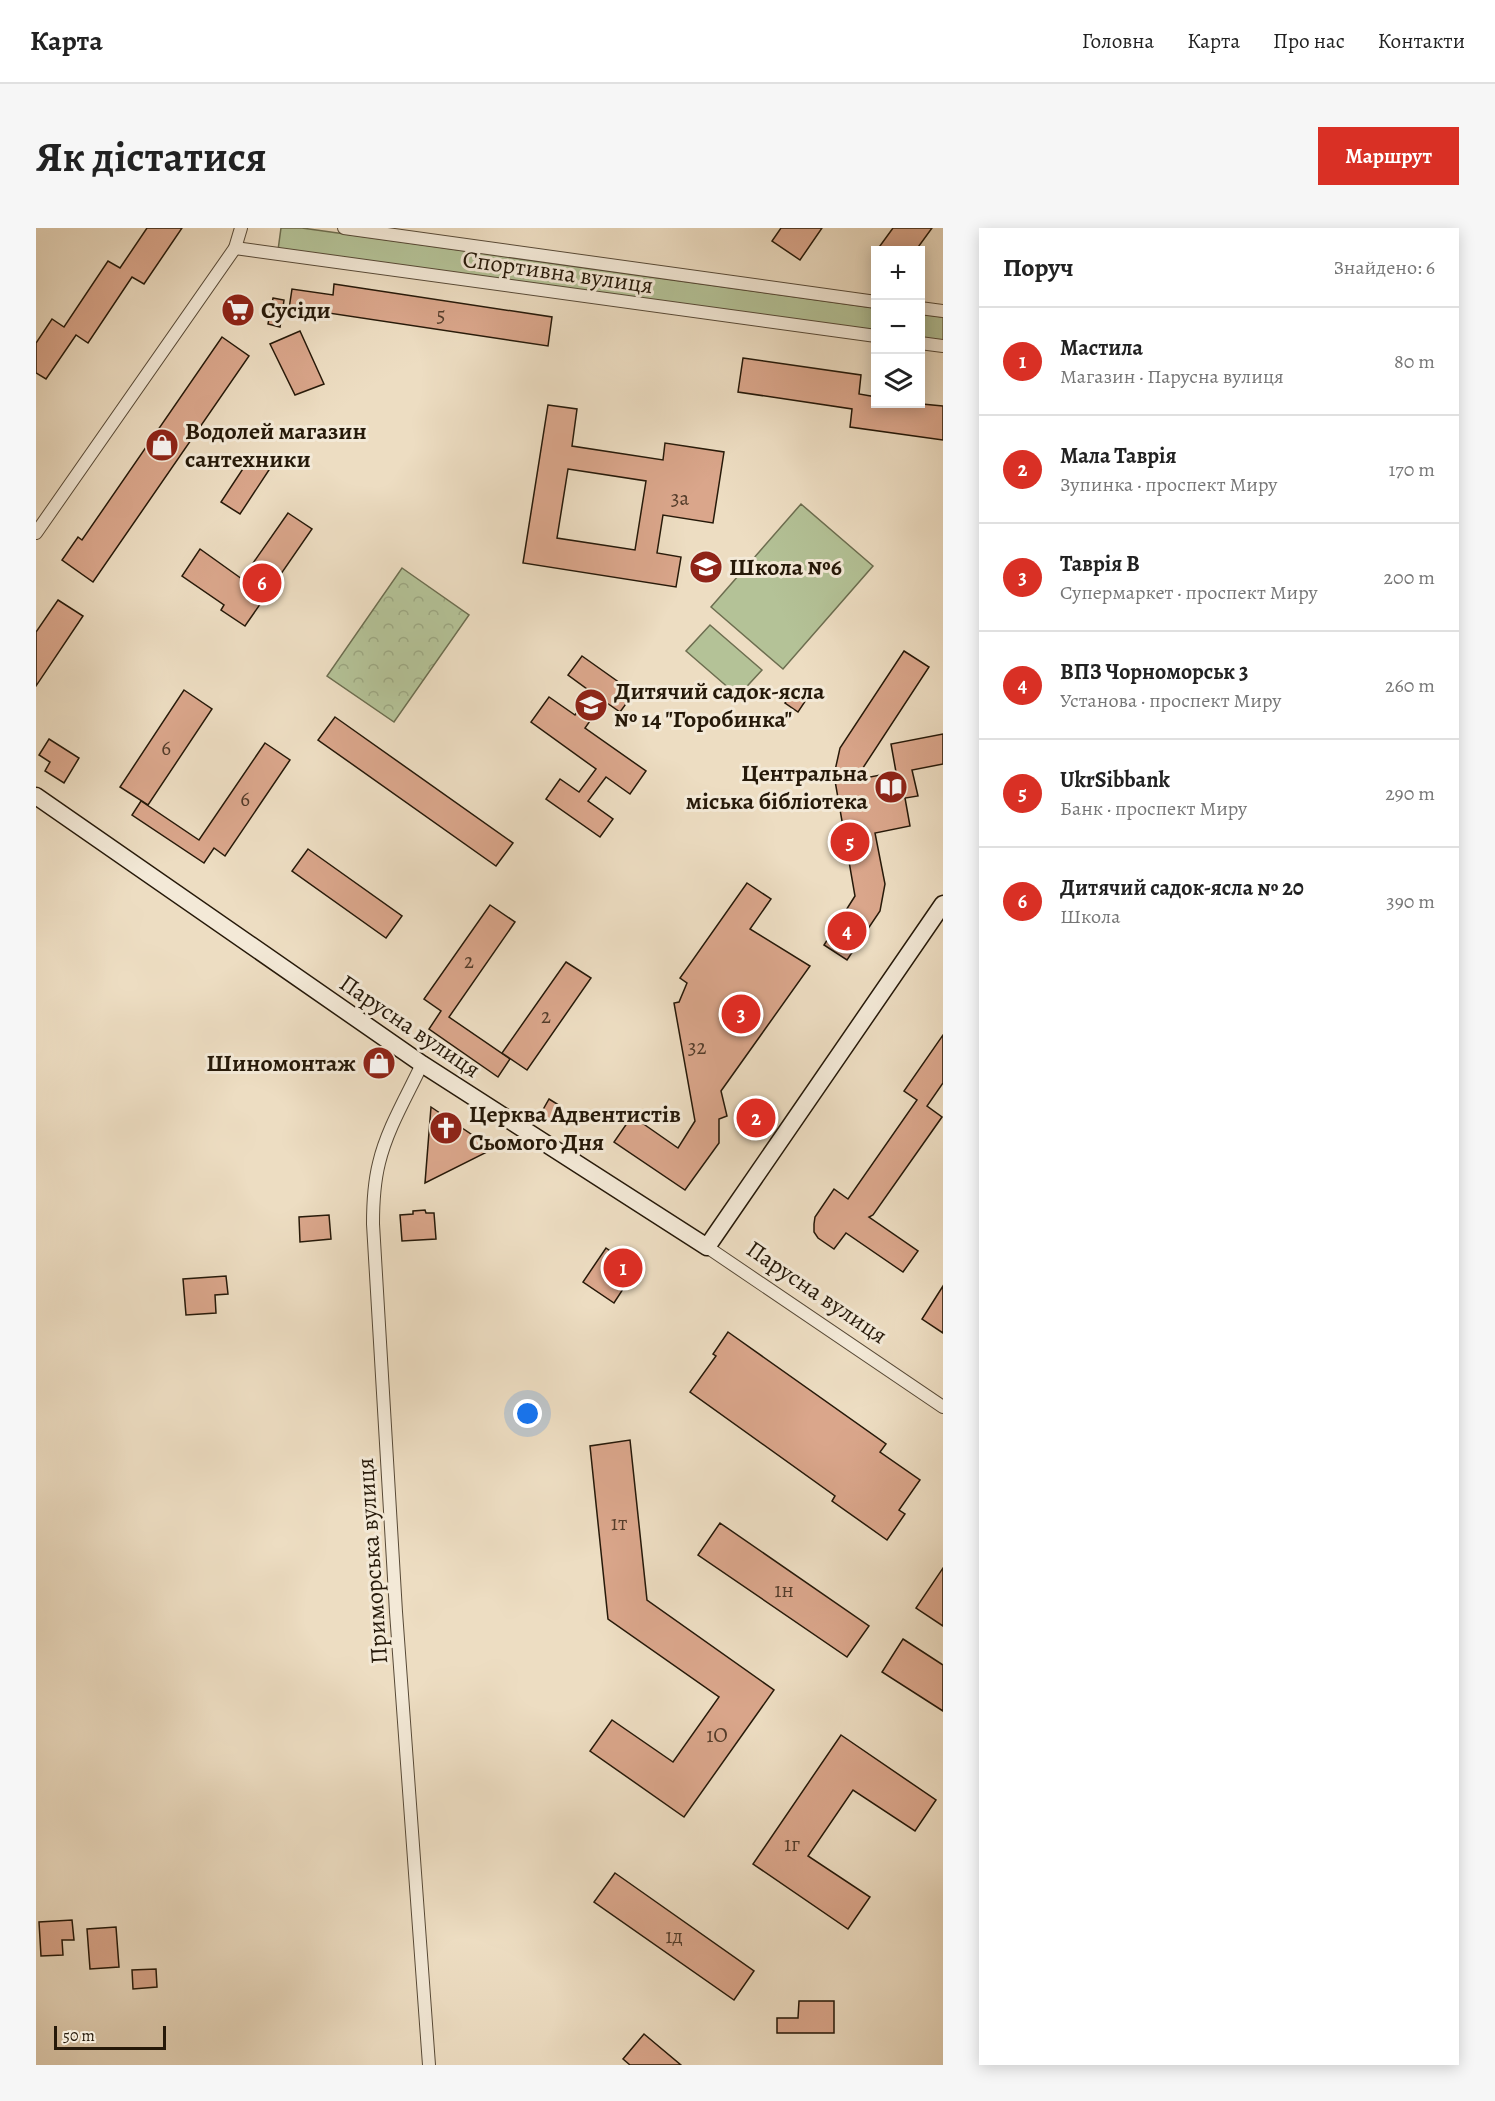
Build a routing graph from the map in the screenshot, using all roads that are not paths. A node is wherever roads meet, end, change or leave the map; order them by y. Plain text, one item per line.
1 (241, 228) edge
2 (344, 228) edge
3 (235, 248) junction
4 (871, 301) edge
5 (925, 309) edge
6 (943, 311) edge
7 (871, 335) edge
8 (925, 344) edge
9 (943, 346) edge
10 (36, 533) edge
11 (36, 796) edge
12 (943, 904) edge
13 (422, 1064) junction
14 (708, 1247) junction
15 (943, 1407) edge
16 (429, 2065) edge

1 - 3 street
2 - 4 street, Спортивна вулиця
3 - 7 street, Спортивна вулиця
3 - 10 street
5 - 6 street
8 - 9 street
11 - 13 street, Парусна вулиця
12 - 14 street
13 - 14 street, Парусна вулиця
13 - 16 street, Приморська вулиця
14 - 15 street, Парусна вулиця

